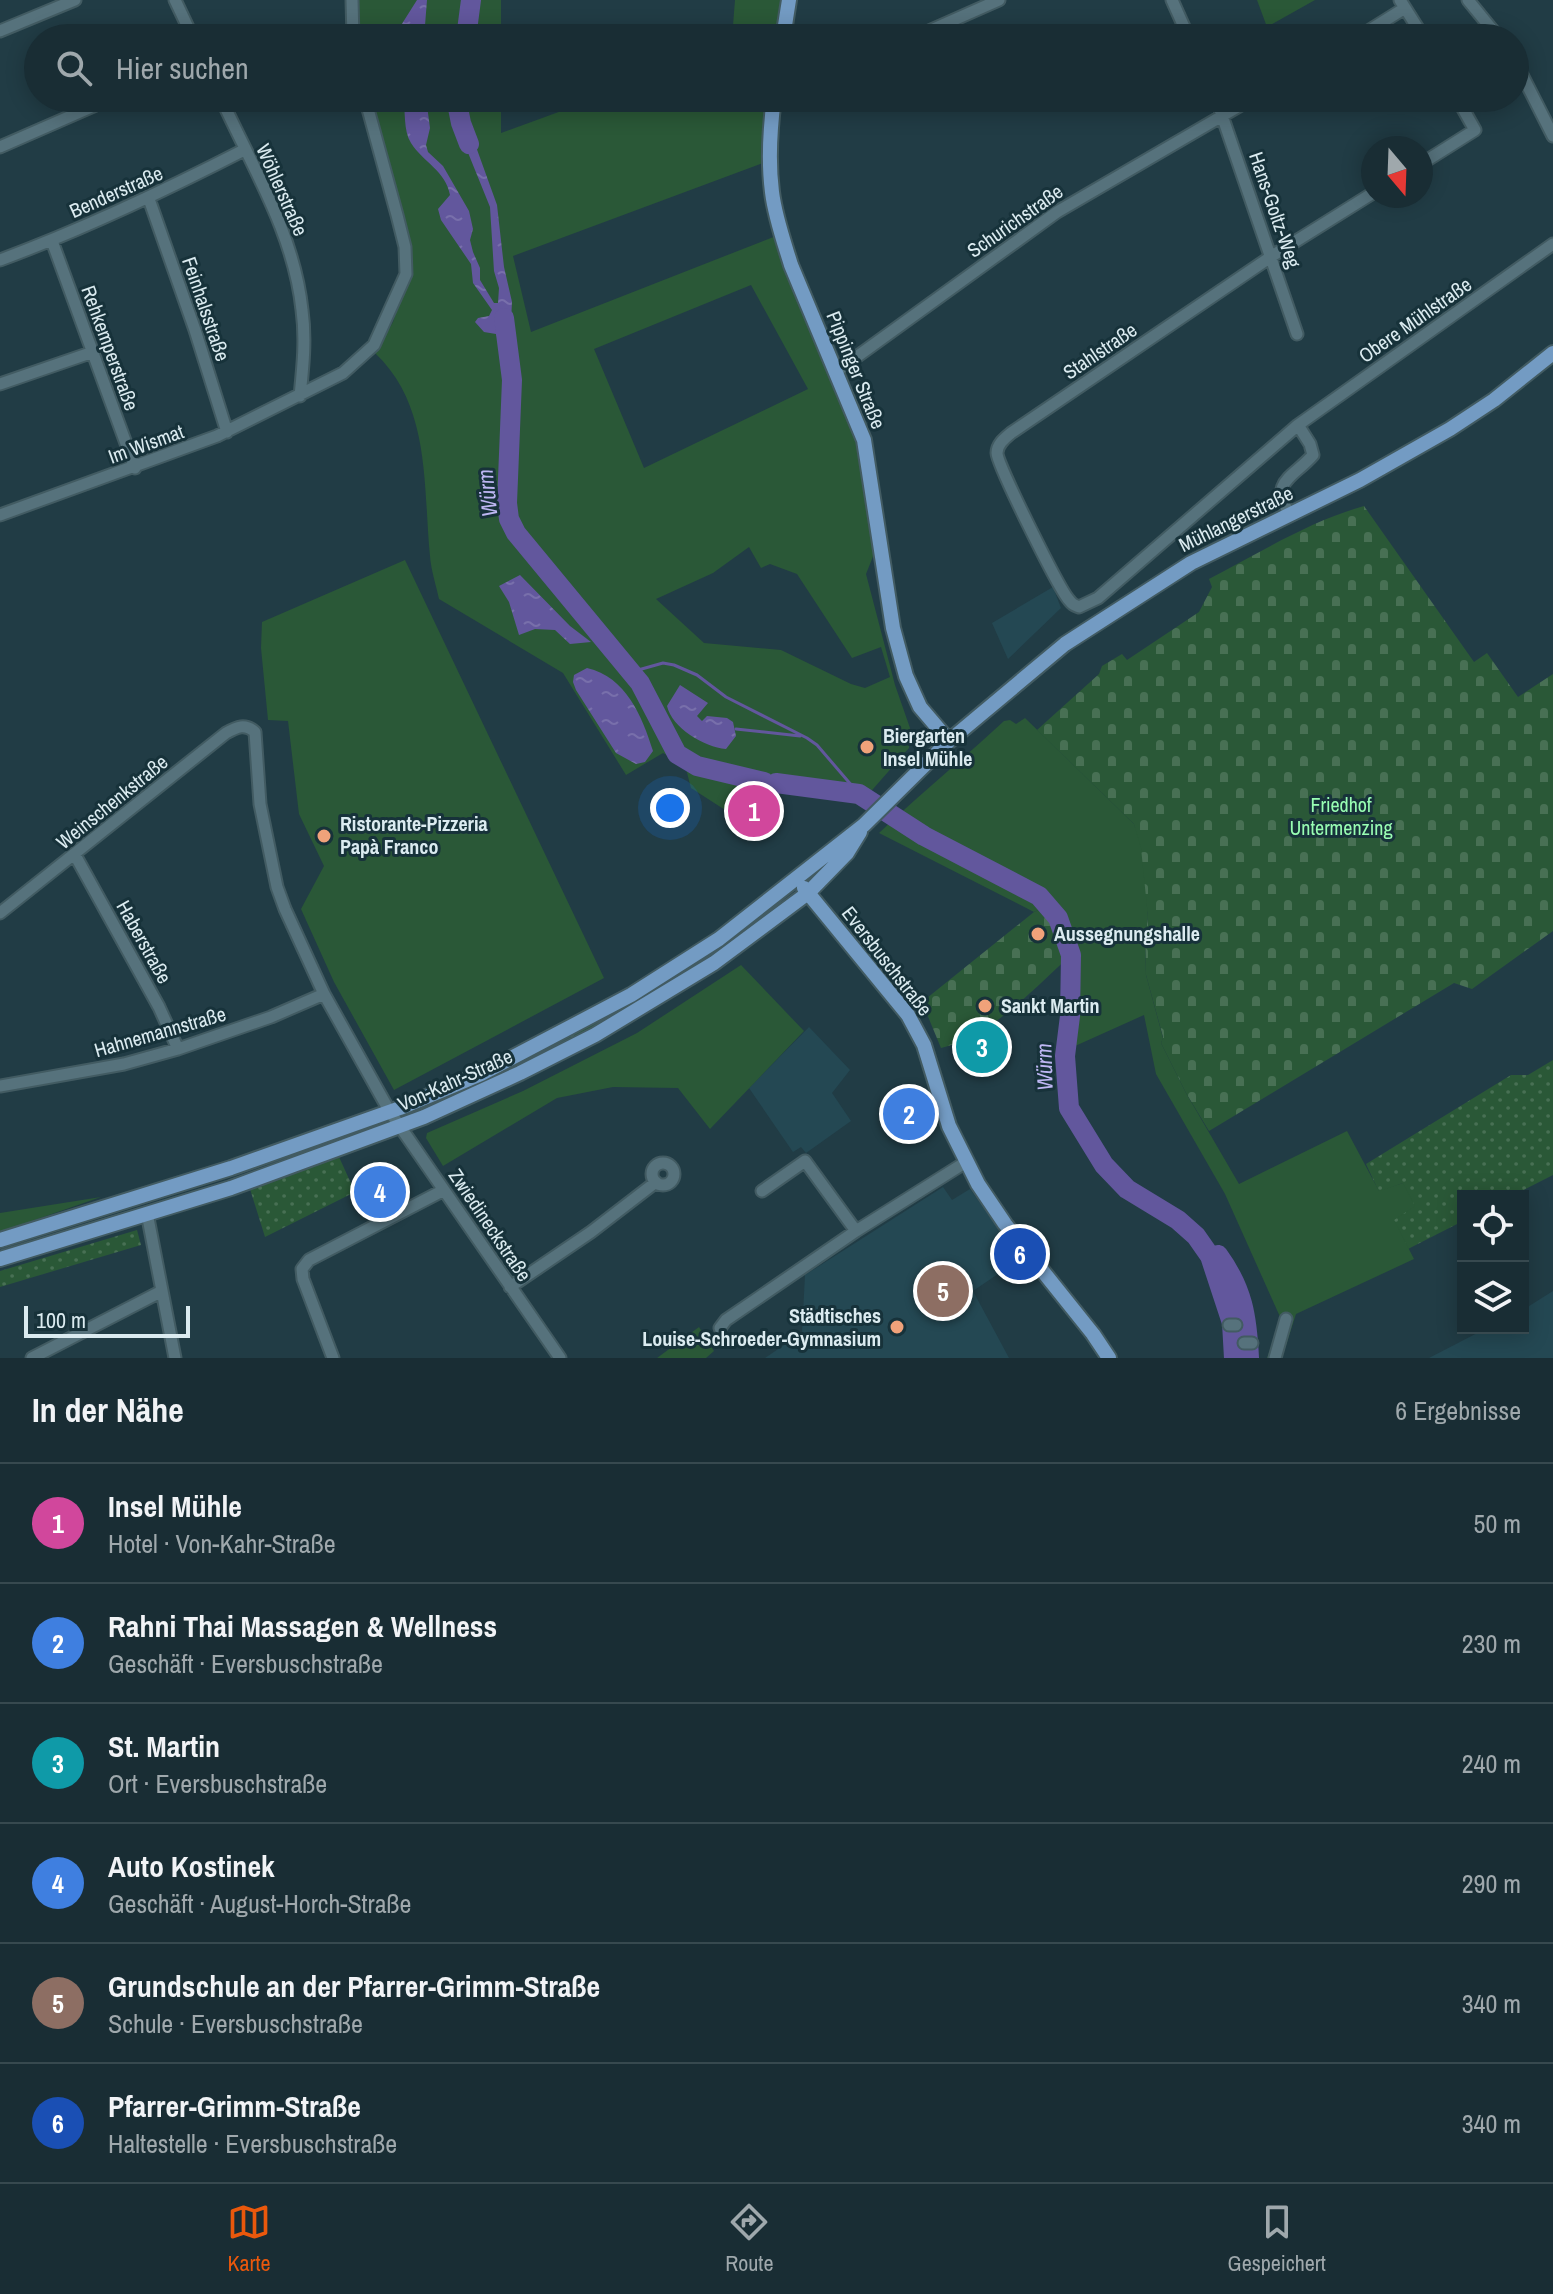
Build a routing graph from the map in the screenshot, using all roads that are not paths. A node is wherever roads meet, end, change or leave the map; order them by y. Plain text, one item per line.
1 (75, 0) edge
2 (175, 0) edge
3 (352, 0) edge
4 (789, 0) edge
5 (999, 0) edge
6 (1172, 0) edge
7 (1468, 0) edge
8 (1403, 4) edge
9 (186, 24) edge
10 (353, 24) edge
11 (785, 24) edge
12 (945, 24) edge
13 (1183, 24) edge
14 (1376, 24) edge
15 (1415, 24) edge
16 (1488, 24) edge
17 (0, 31) edge
18 (1529, 89) edge
19 (80, 112) edge
20 (227, 112) edge
21 (369, 112) edge
22 (772, 112) edge
23 (1227, 112) edge
24 (1465, 112) edge
25 (1223, 114) junction
26 (1553, 136) edge
27 (0, 147) edge
28 (244, 150) junction
29 (1433, 156) edge
30 (149, 199) junction
31 (1361, 200) edge
32 (52, 241) junction
33 (1553, 244) edge
34 (1272, 256) junction
35 (0, 260) edge
36 (1297, 334) dead end
37 (93, 352) junction
38 (1553, 353) edge
39 (837, 371) junction
40 (0, 384) edge
41 (300, 396) junction
42 (1298, 425) junction
43 (227, 432) junction
44 (135, 468) junction
45 (1290, 514) junction
46 (0, 515) edge
47 (1073, 605) joint
48 (249, 727) joint
49 (949, 741) junction
50 (864, 825) junction
51 (75, 855) junction
52 (796, 879) junction
53 (808, 893) junction
54 (0, 913) edge
55 (324, 994) junction
56 (178, 1049) junction
57 (0, 1086) edge
58 (390, 1112) junction
59 (401, 1126) junction
60 (966, 1162) junction
61 (656, 1182) dead end
62 (444, 1190) junction
63 (762, 1191) dead end
64 (147, 1213) junction
65 (856, 1231) junction
66 (0, 1240) edge
67 (0, 1259) edge
68 (510, 1287) junction
69 (162, 1291) junction
70 (1286, 1319) dead end
71 (720, 1328) dead end
72 (32, 1358) edge
73 (175, 1358) edge
74 (333, 1358) edge
75 (560, 1358) edge
76 (1109, 1358) edge
77 (1275, 1358) edge

1 - 17 street
2 - 9 street
3 - 10 street
4 - 11 main road
5 - 12 street
6 - 13 street
7 - 16 street
8 - 14 street
8 - 15 street
18 - 26 street
19 - 27 street
20 - 28 street, Wöhlerstraße
21 - 41 street, Im Wismat
22 - 39 main road, Pippinger Straße
23 - 25 street, Schurichstraße
24 - 29 street
25 - 34 street, Hans-Goltz-Weg
25 - 39 street, Schurichstraße
28 - 30 street, Benderstraße
28 - 41 street, Wöhlerstraße
30 - 32 street, Benderstraße
30 - 43 street, Feinhalsstraße
31 - 34 street, Stahlstraße
32 - 35 street, Benderstraße
32 - 37 street, Rehkemperstraße
33 - 42 street, Obere Mühlstraße
34 - 36 street, Hans-Goltz-Weg
34 - 47 street, Stahlstraße
37 - 40 street
37 - 44 street, Rehkemperstraße
38 - 45 main road, Mühlangerstraße
39 - 49 main road, Pippinger Straße
41 - 43 street, Im Wismat
42 - 45 street
42 - 47 street, Obere Mühlstraße
43 - 44 street, Im Wismat
44 - 46 street, Im Wismat
45 - 49 main road, Mühlangerstraße
48 - 51 street, Weinschenkstraße
48 - 55 street, Zwiedineckstraße
49 - 50 main road, Von-Kahr-Straße
50 - 52 main road, Von-Kahr-Straße
50 - 53 main road, Von-Kahr-Straße
51 - 54 street, Weinschenkstraße
51 - 56 street, Haberstraße
52 - 53 main road, Eversbuschstraße
52 - 58 main road, Von-Kahr-Straße
53 - 59 main road, Von-Kahr-Straße
53 - 60 main road, Eversbuschstraße
55 - 56 street, Hahnemannstraße
55 - 58 street, Zwiedineckstraße
56 - 57 street, Hahnemannstraße
58 - 59 street, Zwiedineckstraße
58 - 66 main road, Von-Kahr-Straße
59 - 62 street, Zwiedineckstraße
59 - 64 main road, Von-Kahr-Straße
60 - 65 street
60 - 76 main road, Eversbuschstraße
61 - 68 street
62 - 68 street, Zwiedineckstraße
62 - 74 street
63 - 65 street
64 - 67 main road, Von-Kahr-Straße
64 - 69 street
65 - 71 street
68 - 75 street, Zwiedineckstraße
69 - 72 street
69 - 73 street
70 - 77 street

